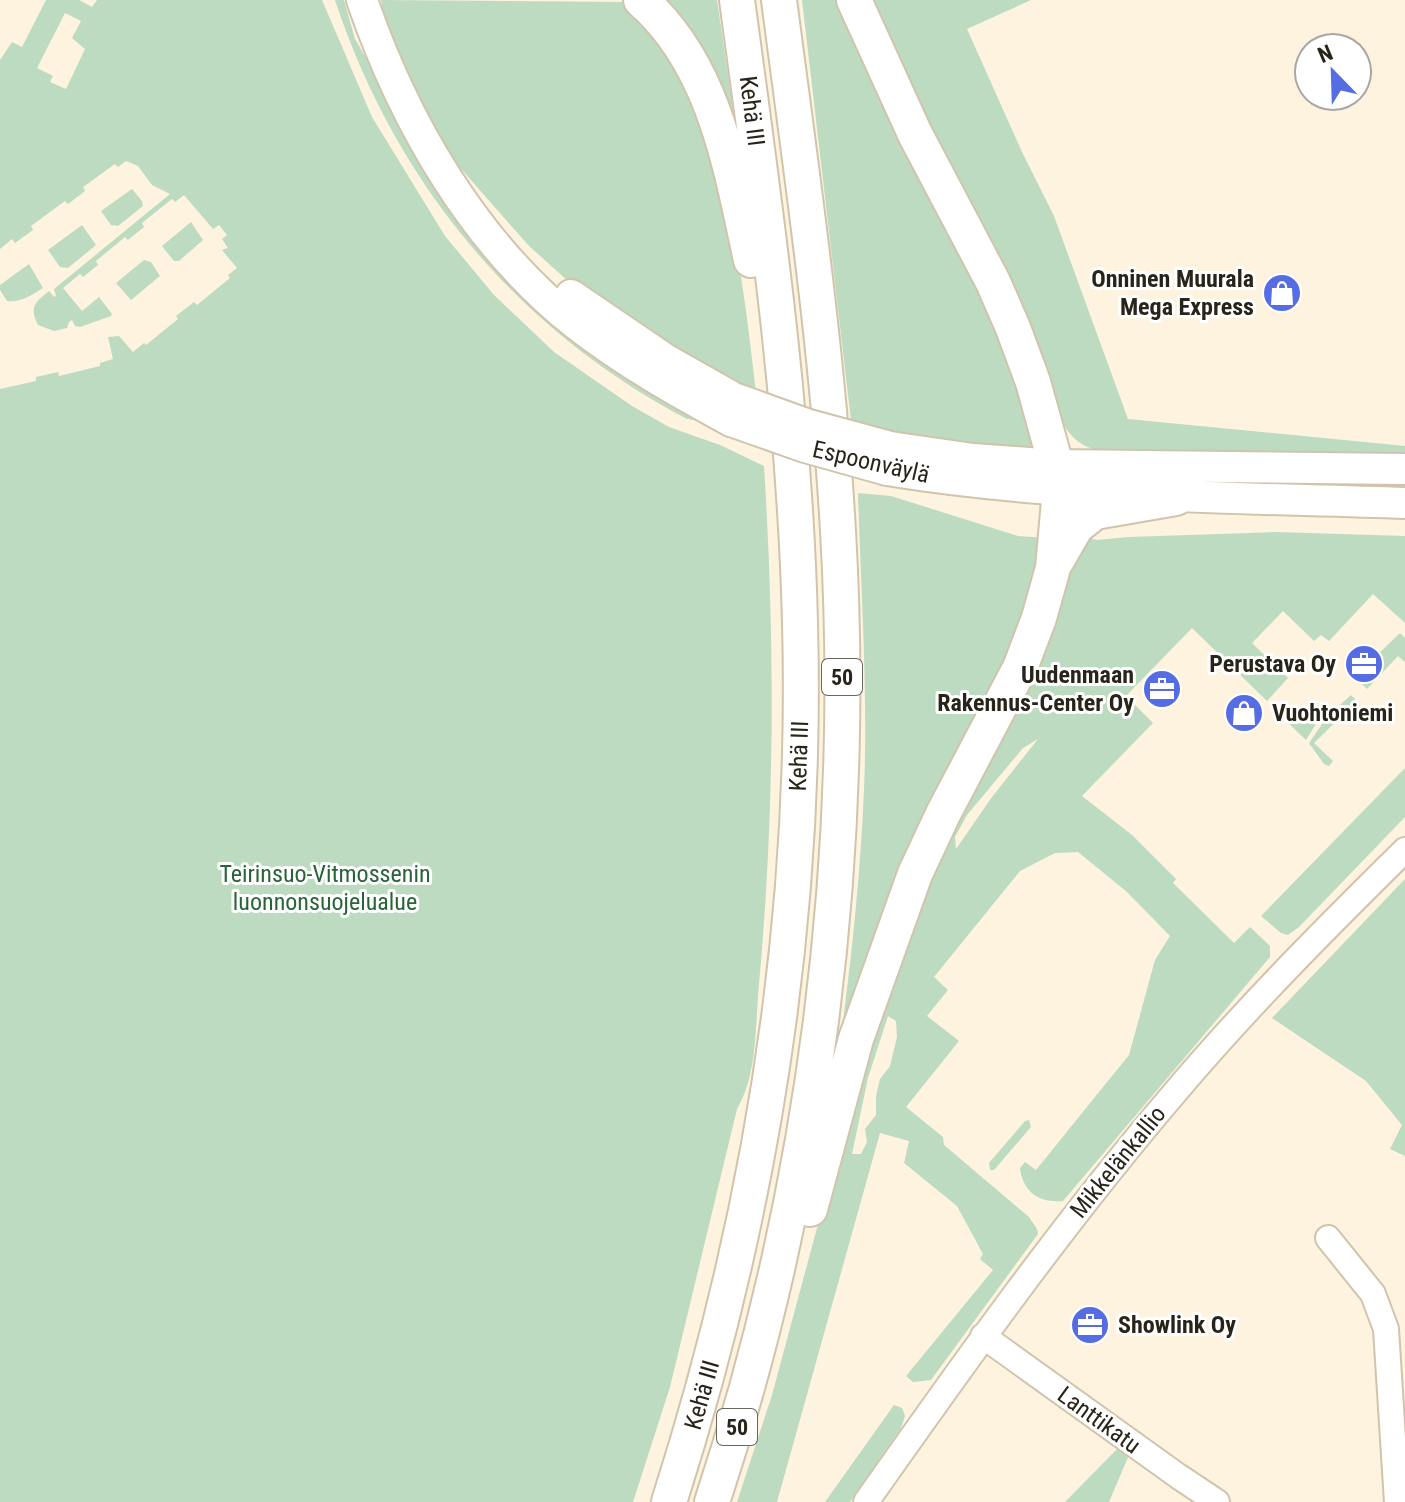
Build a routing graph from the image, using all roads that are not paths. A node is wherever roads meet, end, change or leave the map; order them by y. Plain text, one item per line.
1 (362, 0) edge
2 (641, 0) edge
3 (737, 0) edge
4 (779, 0) edge
5 (854, 0) edge
6 (789, 428) junction
7 (1405, 469) edge
8 (1057, 477) junction
9 (1176, 498) junction
10 (1405, 503) edge
11 (1053, 568) junction
12 (1405, 850) edge
13 (1328, 1238) dead end
14 (983, 1336) junction
15 (757, 1350) junction
16 (1209, 1500) edge
17 (669, 1502) edge
18 (712, 1502) edge
19 (866, 1502) edge
20 (1397, 1502) edge

1 - 8 main road, Espoonväylä, bridge
2 - 6 highway
3 - 6 highway, Kehä III / 50
4 - 15 highway, Kehä III / 50
5 - 8 highway
6 - 17 highway, Kehä III / 50
7 - 8 main road, Espoonväylä
8 - 9 main road, Espoonväylä
8 - 11 highway
9 - 10 main road, Espoonväylä
9 - 11 highway
11 - 15 highway
12 - 14 street, Mikkelänkallio
13 - 20 street
14 - 16 street, Lanttikatu
14 - 19 street, Mikkelänkallio
15 - 18 highway, Kehä III / 50

